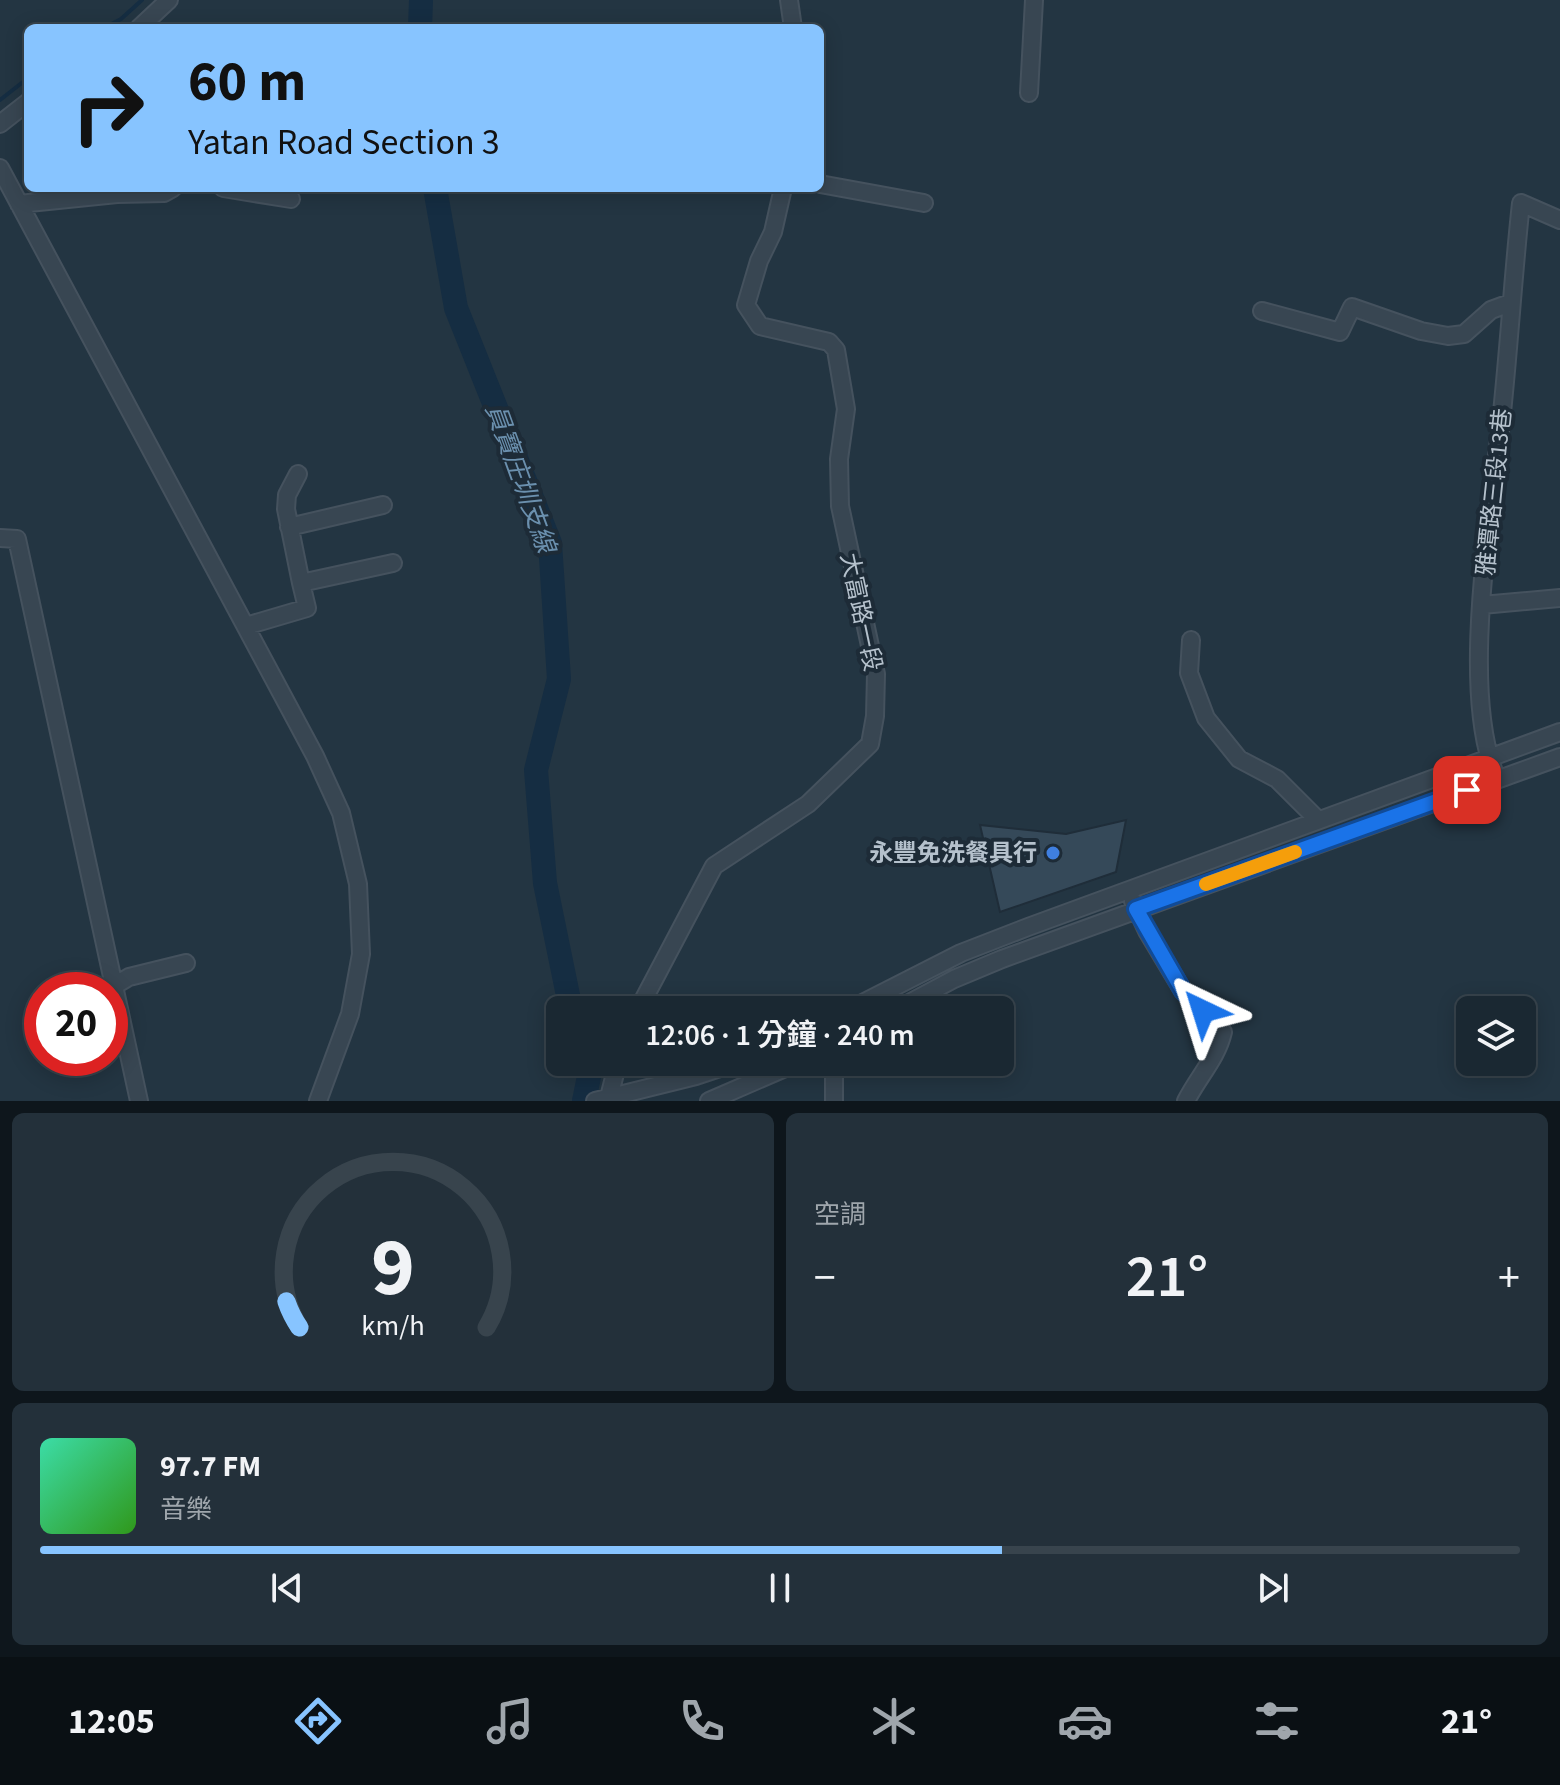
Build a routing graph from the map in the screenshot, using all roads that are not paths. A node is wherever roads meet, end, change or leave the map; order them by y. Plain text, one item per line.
1 (144, 0) edge
2 (169, 0) edge
3 (789, 0) edge
4 (1034, 0) edge
5 (152, 16) junction
6 (143, 24) edge
7 (792, 24) edge
8 (1029, 93) dead end
9 (24, 105) edge
10 (0, 124) edge
11 (0, 168) edge
12 (824, 185) edge
13 (166, 192) edge
14 (248, 192) edge
15 (782, 192) edge
16 (291, 199) dead end
17 (924, 203) dead end
18 (19, 204) junction
19 (1560, 220) edge
20 (1510, 303) junction
21 (1262, 311) dead end
22 (298, 474) dead end
23 (383, 505) dead end
24 (289, 527) junction
25 (0, 538) edge
26 (393, 563) dead end
27 (301, 583) junction
28 (1560, 598) edge
29 (1482, 605) junction
30 (246, 626) junction
31 (1191, 640) dead end
32 (1560, 732) edge
33 (1487, 757) junction
34 (1560, 757) edge
35 (1497, 779) junction
36 (1318, 820) junction
37 (1129, 888) junction
38 (1136, 909) junction
39 (186, 963) dead end
40 (111, 972) edge
41 (128, 978) edge
42 (645, 996) edge
43 (877, 996) edge
44 (922, 996) edge
45 (128, 1050) edge
46 (613, 1076) edge
47 (696, 1076) joint
48 (766, 1076) edge
49 (834, 1076) edge
50 (604, 1100) edge
51 (139, 1101) edge
52 (318, 1101) edge
53 (706, 1101) edge
54 (834, 1101) edge
55 (1186, 1101) edge

1 - 5 street
2 - 5 street
3 - 7 street
4 - 8 street
5 - 6 street
9 - 10 street
11 - 18 street
12 - 17 street
13 - 18 street
14 - 16 street
15 - 42 street, 大富路一段
18 - 30 street
19 - 20 street, 雅潭路三段13巷
20 - 21 street
20 - 29 street, 雅潭路三段13巷
22 - 24 street
23 - 24 street
24 - 27 street
25 - 40 street
26 - 27 street
27 - 30 street
28 - 29 street
29 - 33 street, 雅潭路三段13巷
30 - 52 street
31 - 36 street
32 - 33 street
33 - 35 street, 雅潭路三段13巷
33 - 36 street
34 - 35 street
35 - 38 street
36 - 37 street
37 - 38 street
37 - 43 street
38 - 44 street
38 - 55 street
39 - 41 street
45 - 51 street
46 - 50 street
47 - 50 street
47 - 53 street
48 - 53 street
49 - 54 street

